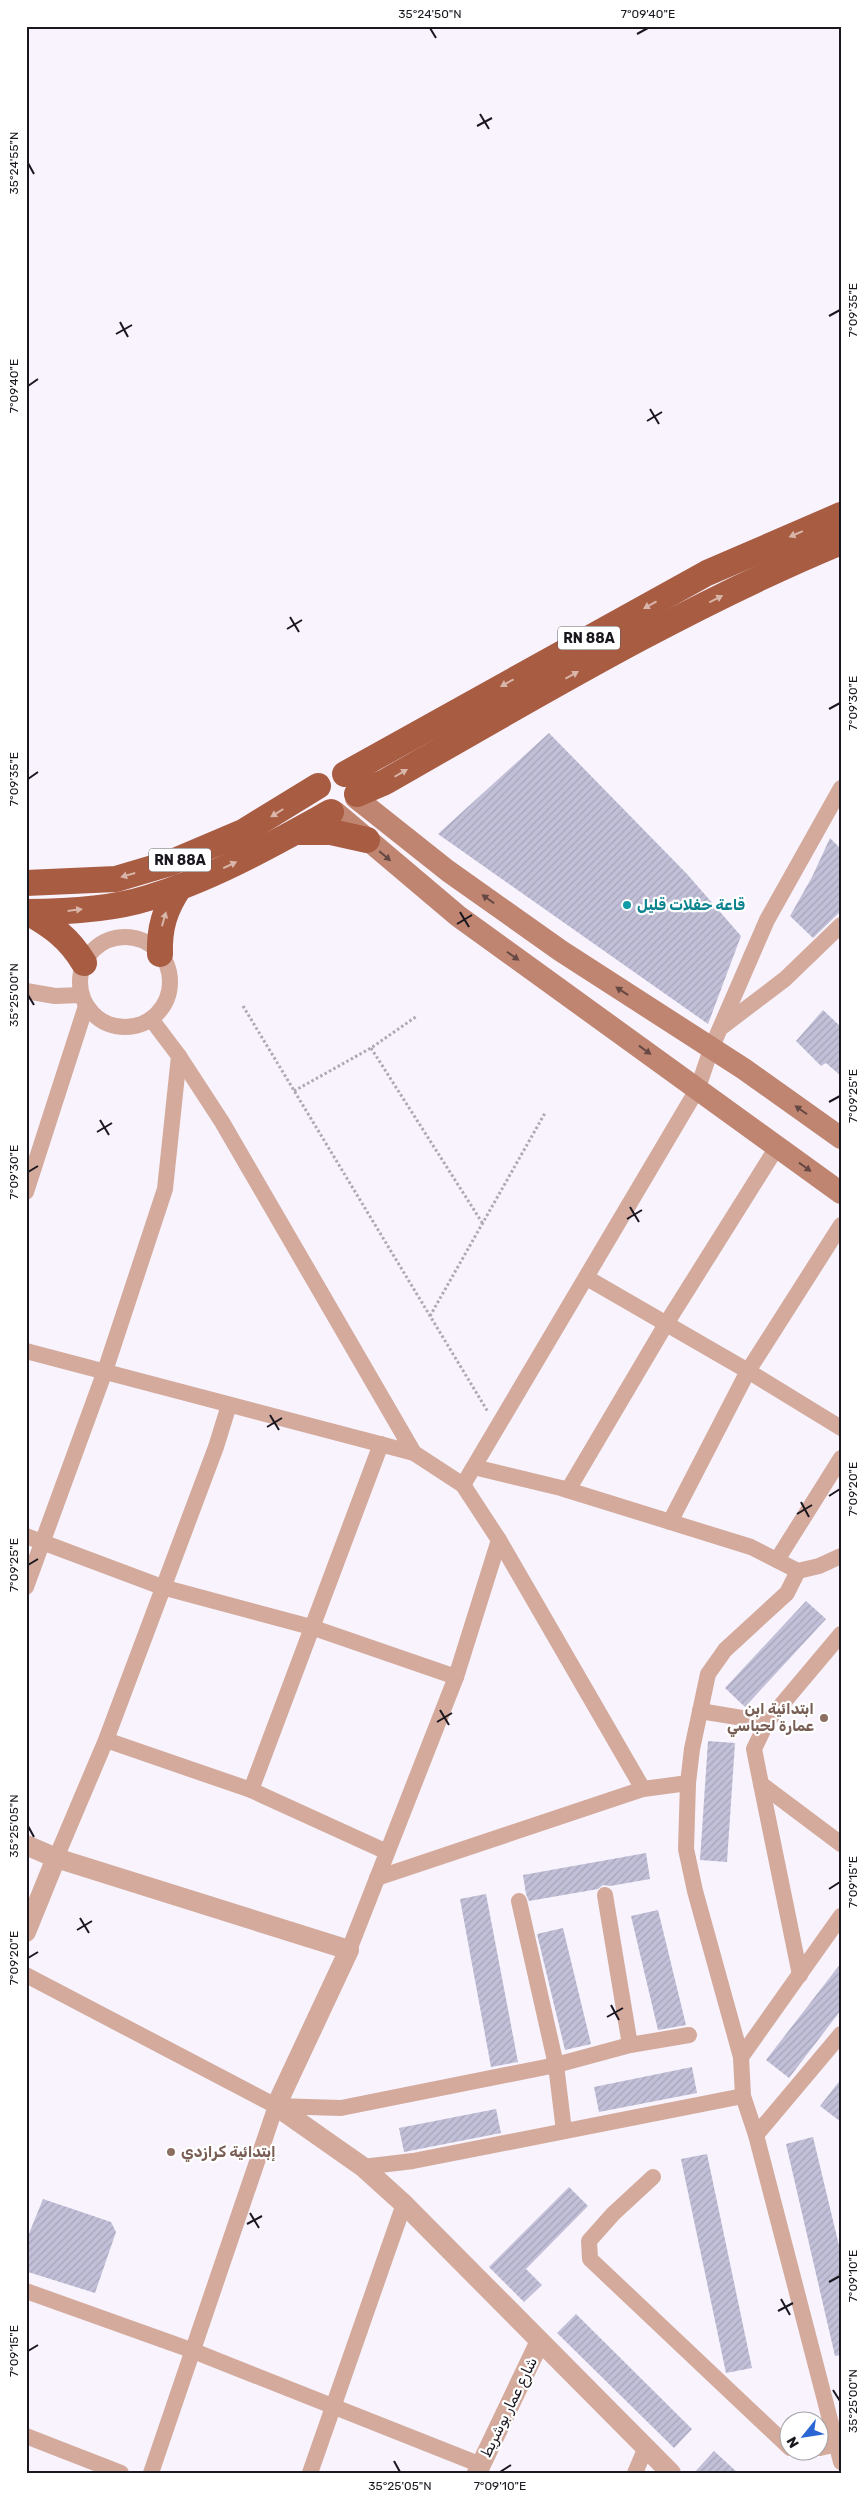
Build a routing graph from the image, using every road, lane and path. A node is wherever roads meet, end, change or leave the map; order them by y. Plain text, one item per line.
1 (841, 515) edge
2 (841, 542) edge
3 (841, 788) edge
4 (345, 798) junction
5 (294, 833) junction
6 (367, 840) junction
7 (26, 883) edge
8 (179, 888) junction
9 (26, 912) edge
10 (841, 925) edge
11 (160, 954) junction
12 (84, 963) junction
13 (26, 992) edge
14 (84, 1000) junction
15 (242, 1006) dead end
16 (416, 1016) dead end
17 (152, 1019) junction
18 (721, 1028) junction
19 (371, 1048) junction
20 (711, 1048) junction
21 (179, 1056) junction
22 (698, 1088) junction
23 (294, 1091) junction
24 (545, 1113) dead end
25 (841, 1138) edge
26 (777, 1147) junction
27 (26, 1192) edge
28 (841, 1193) edge
29 (483, 1224) junction
30 (841, 1225) edge
31 (587, 1278) junction
32 (430, 1317) junction
33 (666, 1324) junction
34 (26, 1351) edge
35 (105, 1371) junction
36 (748, 1371) junction
37 (229, 1405) junction
38 (497, 1427) junction
39 (841, 1428) edge
40 (381, 1444) junction
41 (414, 1453) junction
42 (841, 1458) edge
43 (474, 1467) junction
44 (463, 1485) junction
45 (568, 1490) junction
46 (670, 1522) junction
47 (26, 1536) edge
48 (499, 1540) junction
49 (42, 1541) junction
50 (841, 1556) edge
51 (777, 1560) junction
52 (798, 1571) junction
53 (26, 1587) edge
54 (162, 1588) junction
55 (311, 1627) junction
56 (841, 1634) edge
57 (456, 1677) junction
58 (700, 1711) junction
59 (767, 1722) junction
60 (106, 1740) junction
61 (688, 1783) junction
62 (761, 1784) junction
63 (644, 1789) junction
64 (251, 1790) junction
65 (841, 1844) edge
66 (26, 1845) edge
67 (387, 1852) junction
68 (56, 1858) junction
69 (378, 1878) junction
70 (605, 1895) dead end
71 (519, 1901) dead end
72 (841, 1916) edge
73 (26, 1932) edge
74 (349, 1950) junction
75 (26, 1975) edge
76 (800, 1975) junction
77 (841, 2034) edge
78 (689, 2035) dead end
79 (630, 2045) junction
80 (740, 2057) junction
81 (556, 2065) junction
82 (743, 2096) junction
83 (276, 2106) junction
84 (564, 2131) junction
85 (756, 2135) junction
86 (362, 2167) junction
87 (653, 2177) dead end
88 (404, 2204) junction
89 (26, 2291) edge
90 (540, 2341) junction
91 (191, 2350) junction
92 (333, 2405) junction
93 (26, 2436) edge
94 (780, 2439) edge
95 (838, 2443) edge
96 (646, 2447) junction
97 (841, 2462) edge
98 (479, 2469) edge
99 (121, 2473) edge
100 (150, 2473) edge
101 (310, 2473) edge
102 (635, 2473) edge
103 (671, 2473) edge

1 -> 4 highway, RN 88A
4 -> 2 highway
3 - 18 street
4 - 5 highway
4 - 6 main road
4 -> 7 highway, RN 88A
20 -> 4 main road
5 - 6 highway
8 -> 5 highway
6 -> 22 main road
9 -> 8 highway
11 -> 8 highway
9 - 12 highway
10 - 18 street
11 - 12 street
11 - 17 street
12 - 14 street
13 - 14 street
14 - 17 street
14 - 27 street
15 - 23 path
16 - 19 path
17 - 21 street
18 - 20 street
19 - 23 path
19 - 29 path
20 - 22 street
25 -> 20 main road
21 - 35 street
21 - 41 street
22 - 26 main road
22 - 31 street
23 - 32 path
24 - 29 path
26 -> 28 main road
26 - 33 street
29 - 32 path
30 - 36 street
31 - 33 street
31 - 38 street
32 - 38 path
33 - 36 street
33 - 45 street
34 - 35 street
35 - 37 street
35 - 49 street
36 - 39 street
36 - 46 street
37 - 40 street
37 - 54 street
38 - 43 street
40 - 41 street
40 - 55 street
41 - 44 street
42 - 51 street
43 - 44 street
43 - 45 street
44 - 48 street
45 - 46 street
46 - 51 street
47 - 49 street
48 - 57 street
48 - 63 street
49 - 53 street
49 - 54 street
50 - 52 street
51 - 52 street
52 - 58 street
54 - 55 street
54 - 60 street
55 - 57 street
55 - 64 street
56 - 59 street
57 - 67 street
58 - 59 street
58 - 61 street
59 - 62 street
60 - 64 street
60 - 68 street
61 - 63 street
61 - 80 street
62 - 65 street
62 - 76 street
63 - 69 street
64 - 67 street
66 - 68 street
67 - 69 street
68 - 73 street
68 - 74 street
69 - 74 street
70 - 79 street
71 - 81 street
72 - 76 street
74 - 83 street
75 - 83 street
76 - 80 street
77 - 85 street
78 - 79 street
79 - 81 street
80 - 82 street
81 - 83 street
81 - 84 street
82 - 84 street
82 - 85 street
83 - 86 street
83 - 91 street
84 - 86 street
85 - 95 street
86 - 88 street
87 - 94 street
88 - 90 street
88 - 92 street
89 - 91 street
90 - 96 street
90 - 98 street, شارع عمار بوشريط
91 - 92 street
91 - 100 street
92 - 98 street
92 - 101 street
93 - 99 street
95 - 97 street
96 - 102 street
96 - 103 street

